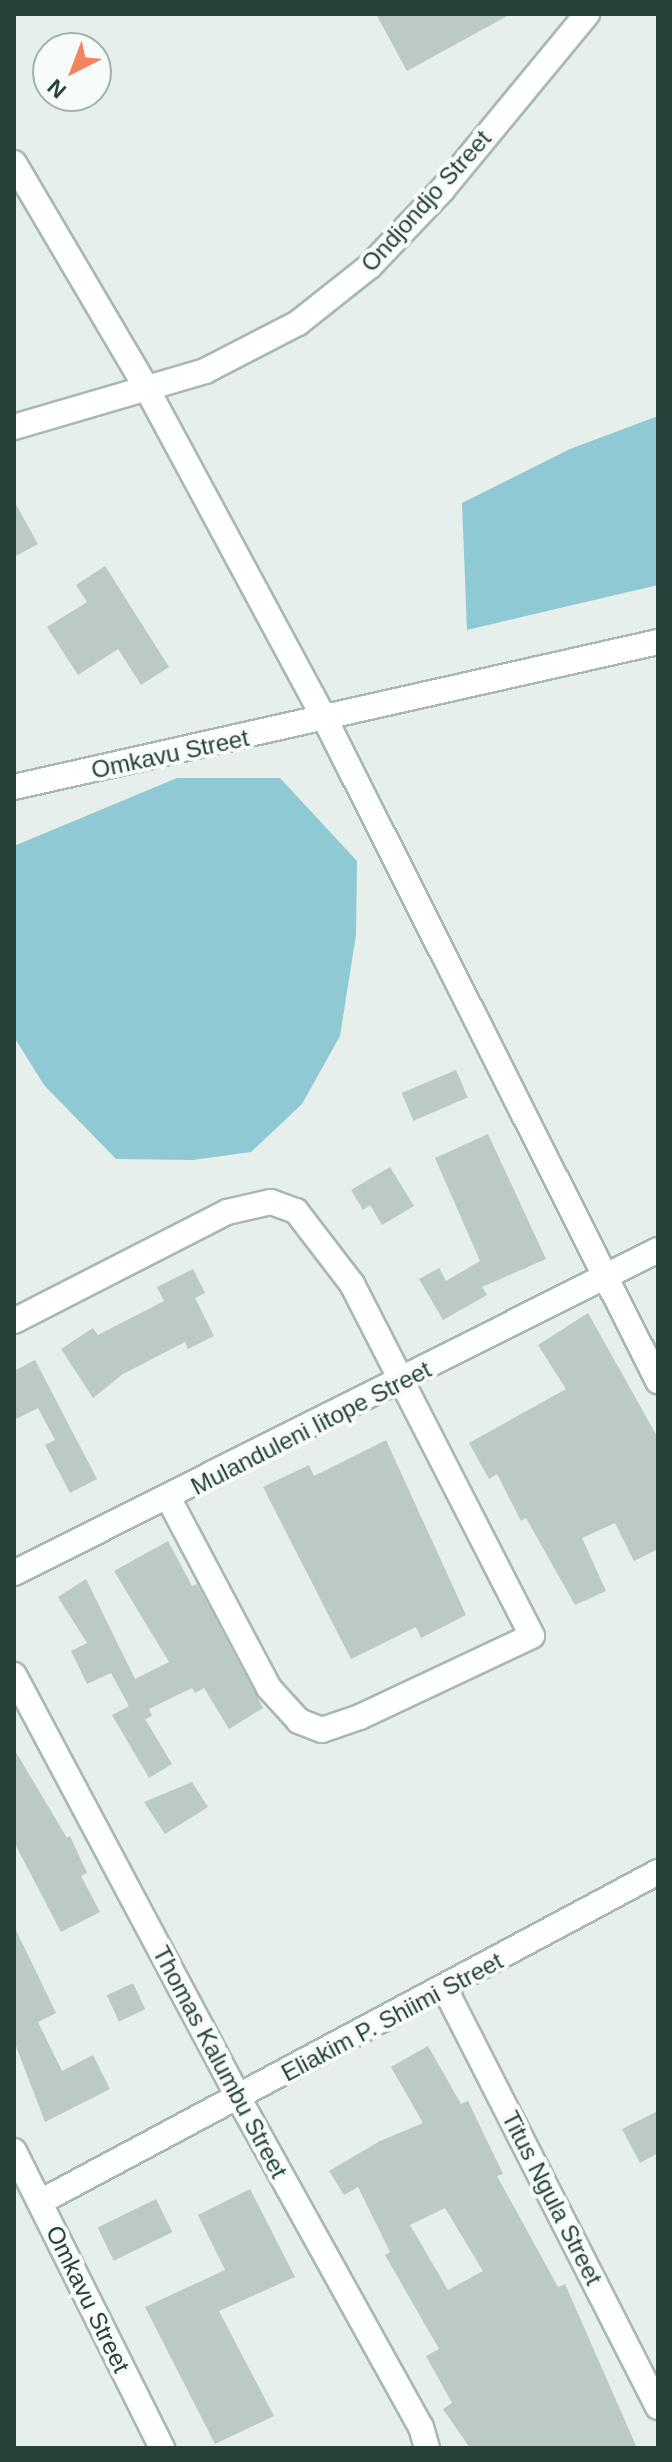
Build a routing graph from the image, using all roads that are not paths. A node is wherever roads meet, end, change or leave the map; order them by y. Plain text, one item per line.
1 (587, 14) edge
2 (14, 163) edge
3 (147, 389) junction
4 (14, 427) edge
5 (658, 642) edge
6 (326, 721) junction
7 (14, 787) edge
8 (658, 1250) edge
9 (606, 1279) junction
10 (14, 1321) edge
11 (658, 1381) edge
12 (403, 1382) junction
13 (169, 1499) junction
14 (14, 1573) edge
15 (14, 1675) edge
16 (658, 1872) edge
17 (445, 1989) junction
18 (239, 2099) junction
19 (14, 2151) edge
20 (40, 2202) junction
21 (658, 2407) edge
22 (162, 2448) edge
23 (427, 2448) edge

1 - 3 street, Ondjondjo Street
2 - 3 street
3 - 4 street, Ondjondjo Street
3 - 6 street
5 - 6 street, Omkavu Street
6 - 7 street, Omkavu Street
6 - 9 street
8 - 9 street, Mulanduleni Iitope Street
9 - 11 street
9 - 12 street, Mulanduleni Iitope Street
10 - 12 street
12 - 13 street, Mulanduleni Iitope Street
12 - 13 street
13 - 14 street, Mulanduleni Iitope Street
15 - 18 street, Thomas Kalumbu Street
16 - 17 street, Eliakim P. Shiimi Street
17 - 18 street, Eliakim P. Shiimi Street
17 - 21 street, Titus Ngula Street
18 - 20 street, Eliakim P. Shiimi Street
18 - 23 street, Thomas Kalumbu Street
19 - 20 street, Omkavu Street
20 - 22 street, Omkavu Street

